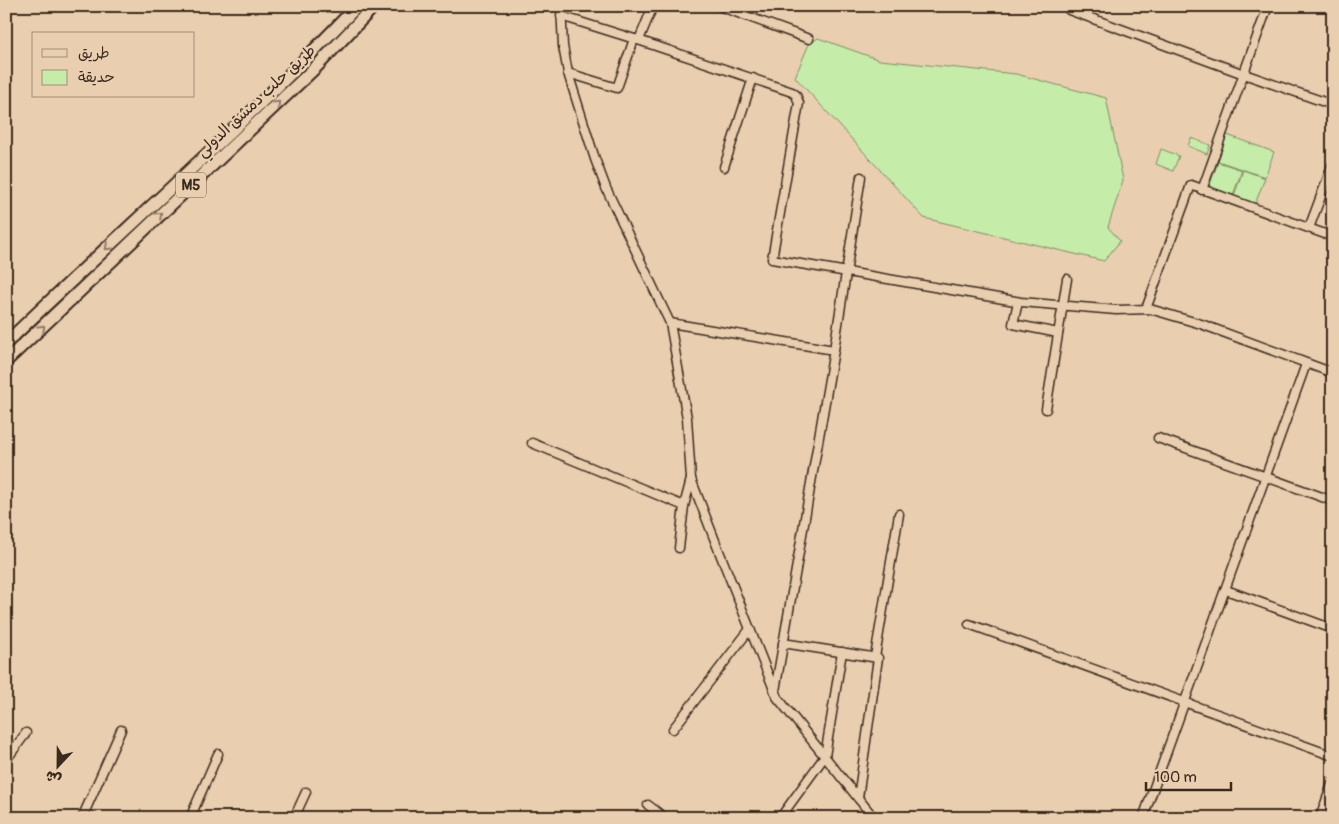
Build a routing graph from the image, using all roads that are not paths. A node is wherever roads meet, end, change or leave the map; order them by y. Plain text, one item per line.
1 (357, 6) edge
2 (374, 6) edge
3 (561, 6) edge
4 (652, 6) edge
5 (719, 6) edge
6 (1268, 6) edge
7 (1069, 10) dead end
8 (562, 16) junction
9 (810, 39) dead end
10 (637, 40) junction
11 (568, 73) junction
12 (1244, 74) junction
13 (753, 78) junction
14 (1333, 105) edge
15 (1333, 165) edge
16 (724, 167) dead end
17 (861, 177) dead end
18 (1202, 190) junction
19 (1309, 228) junction
20 (1333, 237) edge
21 (846, 272) junction
22 (1067, 279) dead end
23 (1018, 302) junction
24 (1062, 306) junction
25 (1146, 309) junction
26 (670, 323) junction
27 (1058, 333) junction
28 (6, 343) edge
29 (834, 350) junction
30 (6, 362) edge
31 (1306, 364) junction
32 (1333, 373) edge
33 (1046, 408) dead end
34 (1158, 438) dead end
35 (532, 443) dead end
36 (1266, 477) junction
37 (692, 479) junction
38 (1333, 501) edge
39 (684, 506) junction
40 (899, 514) dead end
41 (679, 548) dead end
42 (1226, 590) junction
43 (969, 624) dead end
44 (750, 628) junction
45 (1333, 629) edge
46 (783, 643) junction
47 (842, 652) junction
48 (874, 658) junction
49 (775, 692) junction
50 (1185, 702) junction
51 (673, 729) dead end
52 (121, 730) dead end
53 (26, 733) dead end
54 (218, 754) dead end
55 (825, 756) junction
56 (1333, 756) edge
57 (6, 760) edge
58 (1333, 781) edge
59 (306, 792) dead end
60 (858, 798) junction
61 (648, 805) dead end
62 (83, 816) edge
63 (92, 818) edge
64 (190, 818) edge
65 (294, 818) edge
66 (665, 818) edge
67 (780, 818) edge
68 (874, 818) edge
69 (1143, 818) edge
70 (1320, 818) edge

1 -> 28 highway, طريق حلب دمشق الدولي / M5
30 -> 2 highway, طريق حلب دمشق الدولي / M5
3 - 8 street
4 - 10 street
5 - 9 street
6 - 12 street
7 - 12 street
8 - 10 street
8 - 11 street
10 - 11 street
10 - 13 street
11 - 26 street
12 - 14 street
12 - 18 street
13 - 16 street
13 - 21 street
15 - 19 street
17 - 21 street
18 - 19 street
18 - 25 street
19 - 20 street
21 - 23 street
21 - 29 street
22 - 24 street
23 - 24 street
23 - 27 street
24 - 25 street
24 - 27 street
25 - 31 street
26 - 29 street
26 - 37 street
27 - 33 street
29 - 46 street
31 - 32 street
31 - 36 street
34 - 36 street
35 - 39 street
36 - 38 street
36 - 42 street
37 - 39 street
37 - 44 street
39 - 41 street
40 - 48 street
42 - 45 street
42 - 50 street
43 - 50 street
44 - 49 street
44 - 51 street
46 - 47 street
46 - 49 street
47 - 48 street
47 - 55 street
48 - 60 street
49 - 55 street
50 - 56 street
50 - 69 street
52 - 62 street
53 - 57 street
54 - 64 street
55 - 60 street
55 - 67 street
58 - 70 street
59 - 65 street
60 - 68 street
61 - 66 street
62 - 63 street

